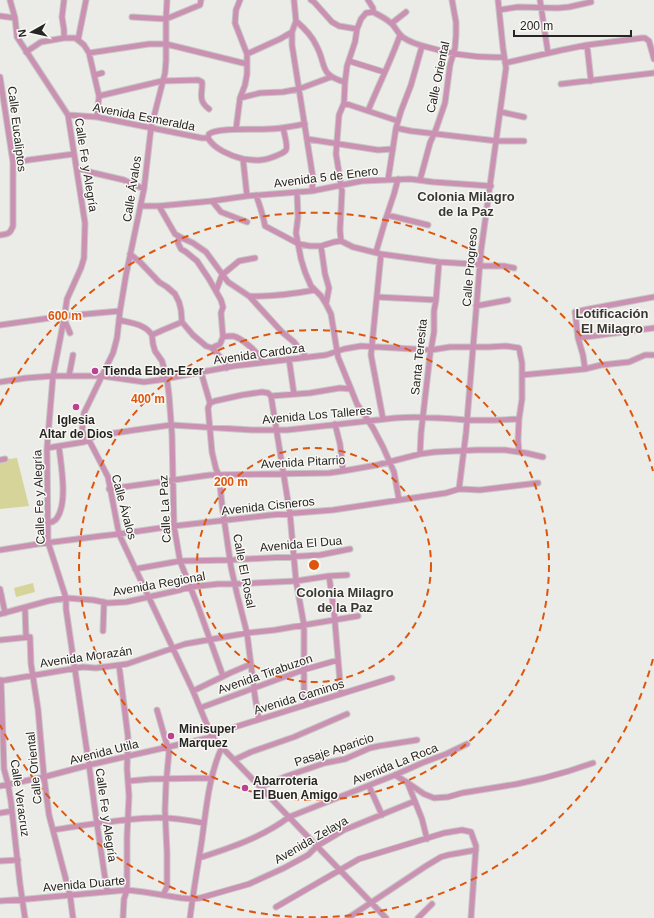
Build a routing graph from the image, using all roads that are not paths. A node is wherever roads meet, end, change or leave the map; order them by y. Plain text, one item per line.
1 (10, 0) edge
2 (64, 0) edge
3 (86, 0) edge
4 (167, 0) edge
5 (201, 0) edge
6 (240, 0) edge
7 (294, 0) edge
8 (311, 0) edge
9 (368, 0) edge
10 (452, 0) edge
11 (498, 0) edge
12 (540, 0) edge
13 (591, 2) dead end
14 (541, 8) junction
15 (500, 10) junction
16 (373, 12) junction
17 (406, 12) dead end
18 (0, 16) edge
19 (132, 17) dead end
20 (15, 18) junction
21 (166, 19) junction
22 (296, 21) junction
23 (392, 24) junction
24 (357, 29) junction
25 (292, 32) junction
26 (400, 35) junction
27 (64, 38) junction
28 (78, 40) junction
29 (166, 44) junction
30 (587, 45) junction
31 (422, 46) junction
32 (26, 52) junction
33 (89, 53) junction
34 (548, 53) junction
35 (247, 54) junction
36 (454, 54) junction
37 (504, 57) junction
38 (654, 59) edge
39 (349, 61) junction
40 (505, 63) junction
41 (247, 64) junction
42 (384, 72) junction
43 (102, 73) dead end
44 (654, 73) edge
45 (95, 75) junction
46 (0, 77) edge
47 (331, 77) junction
48 (162, 81) junction
49 (590, 81) junction
50 (345, 82) junction
51 (561, 84) dead end
52 (299, 89) junction
53 (99, 96) junction
54 (240, 98) junction
55 (344, 103) junction
56 (209, 108) dead end
57 (368, 111) junction
58 (501, 112) junction
59 (68, 115) junction
60 (97, 117) junction
61 (524, 117) dead end
62 (398, 121) junction
63 (305, 124) junction
64 (151, 128) junction
65 (283, 128) junction
66 (396, 128) junction
67 (236, 129) junction
68 (434, 134) junction
69 (208, 138) junction
70 (307, 140) junction
71 (497, 141) junction
72 (524, 141) dead end
73 (336, 144) junction
74 (393, 149) junction
75 (74, 154) junction
76 (243, 159) junction
77 (13, 162) junction
78 (77, 168) junction
79 (398, 179) junction
80 (388, 180) junction
81 (420, 180) junction
82 (341, 185) junction
83 (491, 186) junction
84 (144, 189) junction
85 (312, 191) junction
86 (297, 192) junction
87 (256, 195) junction
88 (247, 196) junction
89 (212, 201) junction
90 (141, 206) junction
91 (159, 206) junction
92 (387, 214) junction
93 (247, 222) dead end
94 (428, 225) dead end
95 (0, 235) edge
96 (179, 237) junction
97 (341, 241) junction
98 (298, 243) junction
99 (321, 246) junction
100 (379, 253) junction
101 (130, 254) junction
102 (255, 258) dead end
103 (439, 262) junction
104 (480, 265) junction
105 (514, 268) dead end
106 (222, 275) junction
107 (315, 290) junction
108 (216, 291) junction
109 (249, 296) junction
110 (377, 297) junction
111 (654, 298) edge
112 (436, 300) junction
113 (508, 300) dead end
114 (326, 304) junction
115 (476, 306) junction
116 (120, 311) junction
117 (64, 318) junction
118 (119, 320) junction
119 (182, 322) junction
120 (0, 325) edge
121 (654, 328) edge
122 (70, 333) dead end
123 (154, 334) junction
124 (223, 337) junction
125 (578, 338) junction
126 (371, 347) junction
127 (474, 347) junction
128 (212, 348) junction
129 (431, 350) junction
130 (337, 351) junction
131 (73, 355) dead end
132 (654, 355) edge
133 (306, 357) junction
134 (289, 359) junction
135 (263, 362) junction
136 (227, 368) junction
137 (585, 368) junction
138 (201, 372) junction
139 (522, 375) junction
140 (54, 376) junction
141 (69, 376) junction
142 (102, 376) junction
143 (167, 379) junction
144 (0, 382) edge
145 (351, 388) junction
146 (294, 394) junction
147 (270, 396) junction
148 (210, 403) junction
149 (423, 417) junction
150 (383, 419) junction
151 (467, 420) junction
152 (519, 420) junction
153 (368, 421) junction
154 (335, 424) junction
155 (171, 425) junction
156 (209, 427) junction
157 (276, 430) junction
158 (88, 440) junction
159 (59, 447) junction
160 (47, 448) junction
161 (464, 450) junction
162 (519, 452) junction
163 (420, 454) junction
164 (543, 457) dead end
165 (390, 462) junction
166 (343, 471) junction
167 (284, 473) junction
168 (219, 475) junction
169 (173, 480) junction
170 (538, 483) dead end
171 (109, 489) junction
172 (459, 489) junction
173 (399, 500) junction
174 (290, 514) junction
175 (225, 521) junction
176 (48, 522) junction
177 (174, 526) junction
178 (119, 534) junction
179 (48, 542) junction
180 (0, 550) edge
181 (350, 550) dead end
182 (294, 556) junction
183 (231, 560) junction
184 (180, 561) junction
185 (135, 569) junction
186 (347, 575) dead end
187 (329, 576) junction
188 (296, 581) junction
189 (236, 584) junction
190 (190, 587) junction
191 (0, 589) edge
192 (149, 597) junction
193 (66, 598) junction
194 (104, 602) junction
195 (25, 608) junction
196 (3, 614) edge
197 (358, 616) dead end
198 (334, 620) junction
199 (304, 626) junction
200 (103, 632) dead end
201 (247, 633) junction
202 (28, 637) junction
203 (0, 640) edge
204 (210, 640) junction
205 (173, 648) junction
206 (338, 660) junction
207 (251, 664) junction
208 (119, 665) junction
209 (75, 668) junction
210 (303, 670) junction
211 (32, 675) junction
212 (223, 676) junction
213 (392, 678) dead end
214 (1, 681) edge
215 (254, 688) junction
216 (193, 691) junction
217 (341, 694) junction
218 (307, 704) junction
219 (200, 708) junction
220 (157, 710) dead end
221 (347, 714) dead end
222 (259, 719) junction
223 (212, 737) junction
224 (417, 740) dead end
225 (467, 744) dead end
226 (167, 746) junction
227 (222, 747) junction
228 (128, 757) junction
229 (234, 760) junction
230 (593, 763) dead end
231 (89, 765) junction
232 (395, 775) junction
233 (44, 777) junction
234 (166, 778) junction
235 (212, 778) junction
236 (129, 781) junction
237 (408, 783) junction
238 (8, 784) junction
239 (0, 786) edge
240 (369, 786) junction
241 (260, 787) junction
242 (415, 801) junction
243 (12, 810) junction
244 (0, 813) edge
245 (382, 815) junction
246 (289, 817) junction
247 (165, 818) junction
248 (128, 820) junction
249 (204, 823) junction
250 (96, 824) junction
251 (52, 830) junction
252 (427, 839) junction
253 (317, 846) junction
254 (476, 850) junction
255 (199, 858) junction
256 (18, 860) junction
257 (0, 861) edge
258 (340, 870) junction
259 (127, 890) junction
260 (107, 891) junction
261 (70, 895) junction
262 (163, 895) junction
263 (22, 899) junction
264 (192, 899) junction
265 (0, 901) edge
266 (372, 903) junction
267 (432, 904) dead end
268 (276, 907) dead end
269 (25, 918) edge
270 (73, 918) edge
271 (124, 918) edge
272 (190, 918) edge
273 (348, 918) edge
274 (386, 918) edge
275 (418, 918) edge
276 (471, 918) edge

1 - 20 street, Calle Fe y Alegría
2 - 27 street
3 - 28 street
4 - 21 street, Calle Ávalos
5 - 21 street
6 - 35 street
7 - 22 street
8 - 24 street
9 - 16 street
10 - 36 street, Calle Oriental
11 - 15 street, Calle Progreso
12 - 14 street
13 - 14 street
14 - 15 street
14 - 34 street
15 - 37 street, Calle Progreso
16 - 23 street
16 - 24 street
17 - 23 street
18 - 20 street
19 - 21 street
20 - 32 street, Calle Fe y Alegría
21 - 29 street, Calle Ávalos
22 - 25 street
22 - 47 street
23 - 26 street
24 - 39 street
25 - 35 street
25 - 52 street
26 - 31 street
26 - 42 street
27 - 28 street
27 - 32 street
28 - 33 street
29 - 33 street
29 - 41 street
29 - 48 street, Calle Ávalos
30 - 34 street
30 - 38 street
30 - 49 street
31 - 36 street
31 - 62 street
32 - 59 street, Calle Fe y Alegría
33 - 45 street
34 - 40 street
35 - 41 street
36 - 37 street
36 - 68 street, Calle Oriental
37 - 40 street, Calle Progreso
39 - 42 street
39 - 50 street
40 - 58 street, Calle Progreso
41 - 54 street
42 - 57 street
43 - 45 street
44 - 49 street
45 - 53 street
46 - 77 street, Calle Eucaliptos
47 - 50 street
47 - 52 street
48 - 53 street
48 - 56 street
48 - 64 street, Calle Ávalos
49 - 51 street
50 - 55 street
52 - 54 street
52 - 63 street
53 - 60 street
54 - 67 street
55 - 57 street
55 - 73 street
57 - 62 street
58 - 61 street
58 - 71 street, Calle Progreso
59 - 60 street, Avenida Esmeralda
59 - 75 street, Calle Fe y Alegría
60 - 64 street, Avenida Esmeralda
62 - 66 street
63 - 65 street, Avenida Esmeralda
63 - 70 street
64 - 69 street, Avenida Esmeralda
64 - 84 street, Calle Ávalos
65 - 67 street, Avenida Esmeralda
65 - 76 street
66 - 68 street
66 - 74 street
67 - 69 street, Avenida Esmeralda
68 - 71 street
68 - 81 street, Calle Oriental
69 - 76 street
70 - 73 street
70 - 85 street
71 - 72 street
71 - 83 street, Calle Progreso
73 - 74 street
73 - 82 street
74 - 80 street
75 - 77 street
75 - 78 street, Calle Fe y Alegría
76 - 88 street
77 - 95 street, Calle Eucaliptos
78 - 84 street
78 - 117 street, Calle Fe y Alegría
79 - 80 street, Avenida 5 de Enero
79 - 81 street, Avenida 5 de Enero
79 - 92 street
80 - 82 street, Avenida 5 de Enero
81 - 83 street, Avenida 5 de Enero
82 - 85 street, Avenida 5 de Enero
82 - 97 street
83 - 104 street, Calle Progreso
84 - 90 street, Calle Ávalos
85 - 86 street, Avenida 5 de Enero
86 - 87 street, Avenida 5 de Enero
86 - 98 street
87 - 88 street, Avenida 5 de Enero
87 - 98 street
88 - 89 street, Avenida 5 de Enero
89 - 91 street, Avenida 5 de Enero
89 - 93 street
90 - 91 street, Avenida 5 de Enero
90 - 101 street, Calle Ávalos
91 - 96 street
92 - 94 street
92 - 100 street
96 - 106 street
96 - 108 street
97 - 99 street
97 - 100 street
98 - 99 street
98 - 107 street
99 - 114 street
100 - 103 street
100 - 110 street
101 - 116 street, Calle Ávalos
101 - 119 street
102 - 106 street
103 - 104 street
103 - 112 street, Santa Teresita
104 - 105 street
104 - 115 street, Calle Progreso
106 - 108 street
106 - 109 street
107 - 109 street
107 - 114 street
108 - 124 street
109 - 133 street
110 - 112 street
110 - 126 street
111 - 125 street
112 - 129 street, Santa Teresita
113 - 115 street
114 - 130 street
115 - 127 street, Calle Progreso
116 - 117 street
116 - 118 street, Calle Ávalos
117 - 120 street
117 - 122 street
117 - 140 street, Calle Fe y Alegría
118 - 123 street
118 - 142 street, Calle Ávalos
119 - 123 street
119 - 128 street
121 - 125 street
123 - 143 street, Calle La Paz
124 - 128 street
124 - 135 street
125 - 137 street
126 - 129 street, Avenida Cardoza
126 - 130 street, Avenida Cardoza
126 - 150 street
127 - 129 street, Avenida Cardoza
127 - 139 street, Avenida Cardoza
127 - 151 street, Calle Progreso
128 - 136 street
129 - 149 street, Santa Teresita
130 - 133 street, Avenida Cardoza
130 - 145 street
131 - 141 street
132 - 137 street
133 - 134 street, Avenida Cardoza
134 - 135 street, Avenida Cardoza
134 - 146 street
135 - 136 street, Avenida Cardoza
136 - 138 street, Avenida Cardoza
137 - 139 street
138 - 143 street, Avenida Cardoza
138 - 148 street, Calle El Rosal
139 - 152 street
140 - 141 street, Avenida Cardoza
140 - 144 street, Avenida Cardoza
140 - 160 street, Calle Fe y Alegría
141 - 142 street, Avenida Cardoza
142 - 143 street, Avenida Cardoza
142 - 158 street, Calle Ávalos
143 - 155 street, Calle La Paz
145 - 146 street
145 - 153 street
146 - 147 street
147 - 148 street
147 - 157 street
148 - 156 street, Calle El Rosal
149 - 150 street, Avenida Los Talleres
149 - 151 street, Avenida Los Talleres
149 - 163 street, Santa Teresita
150 - 153 street, Avenida Los Talleres
151 - 152 street, Avenida Los Talleres
151 - 161 street, Calle Progreso
152 - 162 street
153 - 154 street, Avenida Los Talleres
153 - 165 street
154 - 157 street, Avenida Los Talleres
154 - 166 street
155 - 156 street, Avenida Los Talleres
155 - 158 street, Avenida Los Talleres
155 - 169 street, Calle La Paz
156 - 157 street, Avenida Los Talleres
156 - 168 street, Calle El Rosal
157 - 167 street
158 - 159 street, Avenida Los Talleres
158 - 171 street, Calle Ávalos
159 - 160 street, Avenida Los Talleres
159 - 176 street
160 - 176 street, Calle Fe y Alegría
161 - 162 street, Avenida Pitarrio
161 - 163 street, Avenida Pitarrio
161 - 172 street, Calle Progreso
162 - 164 street, Avenida Pitarrio
163 - 165 street, Avenida Pitarrio
165 - 166 street, Avenida Pitarrio
165 - 173 street
166 - 167 street, Avenida Pitarrio
167 - 168 street, Avenida Pitarrio
167 - 174 street
168 - 169 street, Avenida Pitarrio
168 - 175 street, Calle El Rosal
169 - 171 street, Avenida Pitarrio
169 - 177 street, Calle La Paz
170 - 172 street, Avenida Cisneros
171 - 178 street, Calle Ávalos
172 - 173 street, Avenida Cisneros
173 - 174 street, Avenida Cisneros
174 - 175 street, Avenida Cisneros
174 - 182 street
175 - 177 street, Avenida Cisneros
175 - 183 street, Calle El Rosal
176 - 179 street, Calle Fe y Alegría
177 - 178 street, Avenida Cisneros
177 - 184 street, Calle La Paz
178 - 179 street, Avenida Cisneros
178 - 185 street, Calle Ávalos
179 - 180 street, Avenida Cisneros
179 - 193 street, Calle Fe y Alegría
181 - 182 street, Avenida El Dua
182 - 183 street, Avenida El Dua
182 - 188 street
183 - 184 street, Avenida El Dua
183 - 189 street, Calle El Rosal
184 - 185 street, Avenida El Dua
184 - 190 street, Calle La Paz
185 - 192 street, Calle Ávalos
186 - 187 street, Avenida Regional
187 - 188 street, Avenida Regional
187 - 198 street
188 - 189 street, Avenida Regional
188 - 199 street
189 - 190 street, Avenida Regional
189 - 201 street, Calle El Rosal
190 - 192 street, Avenida Regional
190 - 204 street, Calle La Paz
191 - 196 street
192 - 194 street, Avenida Regional
192 - 205 street, Calle Ávalos
193 - 194 street, Avenida Regional
193 - 195 street, Avenida Regional
193 - 209 street, Calle Fe y Alegría
194 - 200 street
195 - 196 street, Avenida Regional
195 - 202 street, Calle Oriental
197 - 198 street, Avenida Morazán
198 - 199 street, Avenida Morazán
198 - 206 street
199 - 201 street, Avenida Morazán
199 - 210 street
201 - 204 street, Avenida Morazán
201 - 207 street, Calle El Rosal
202 - 203 street
202 - 211 street, Calle Oriental
204 - 205 street, Avenida Morazán
204 - 212 street, Calle La Paz
205 - 208 street, Avenida Morazán
205 - 216 street, Calle Ávalos
206 - 210 street, Avenida Tirabuzon
206 - 217 street
207 - 212 street
207 - 215 street, Calle El Rosal
208 - 209 street, Avenida Morazán
208 - 228 street
209 - 211 street, Avenida Morazán
209 - 231 street, Calle Fe y Alegría
210 - 215 street, Avenida Tirabuzon
210 - 218 street
211 - 214 street, Avenida Morazán
211 - 233 street, Calle Oriental
212 - 216 street
213 - 217 street, Avenida Caminos
214 - 238 street, Calle Veracruz
215 - 219 street, Avenida Tirabuzon
215 - 222 street, Calle El Rosal
216 - 219 street, Calle Ávalos
217 - 218 street, Avenida Caminos
218 - 222 street, Avenida Caminos
219 - 223 street, Calle Ávalos
220 - 226 street
221 - 229 street
222 - 223 street, Avenida Caminos
223 - 226 street, Avenida Utila
223 - 227 street, Calle Ávalos
224 - 241 street, Pasaje Aparicio
225 - 232 street, Avenida La Roca
226 - 228 street, Avenida Utila
226 - 234 street
227 - 229 street, Calle Ávalos
227 - 235 street
228 - 231 street, Avenida Utila
228 - 236 street
229 - 241 street, Calle Ávalos
230 - 237 street
231 - 233 street, Avenida Utila
231 - 250 street, Calle Fe y Alegría
232 - 237 street
232 - 240 street, Avenida La Roca
233 - 238 street, Avenida Utila
233 - 251 street, Calle Oriental
234 - 235 street
234 - 236 street
234 - 247 street
235 - 249 street
236 - 248 street
237 - 242 street
238 - 239 street, Avenida Utila
238 - 243 street, Calle Veracruz
240 - 245 street
240 - 246 street, Avenida La Roca
241 - 246 street, Calle Ávalos
242 - 245 street, Avenida Zelaya
242 - 252 street
243 - 244 street
243 - 256 street, Calle Veracruz
245 - 253 street, Avenida Zelaya
246 - 253 street, Calle Ávalos
246 - 255 street, Avenida La Roca
247 - 248 street
247 - 249 street
247 - 262 street
248 - 250 street
248 - 259 street
249 - 255 street
250 - 251 street
250 - 260 street, Calle Fe y Alegría
251 - 261 street, Calle Oriental
252 - 254 street
252 - 258 street
253 - 258 street, Calle Ávalos
253 - 264 street, Avenida Zelaya
254 - 266 street
254 - 276 street
255 - 264 street
256 - 257 street
256 - 263 street, Calle Veracruz
258 - 266 street, Calle Ávalos
258 - 268 street
259 - 260 street, Avenida Duarte
259 - 262 street, Avenida Duarte
259 - 271 street
260 - 261 street, Avenida Duarte
261 - 263 street, Avenida Duarte
261 - 270 street, Calle Oriental
262 - 264 street, Avenida Duarte
263 - 265 street, Avenida Duarte
263 - 269 street, Calle Veracruz
264 - 272 street
266 - 273 street
266 - 274 street, Calle Ávalos
267 - 275 street

